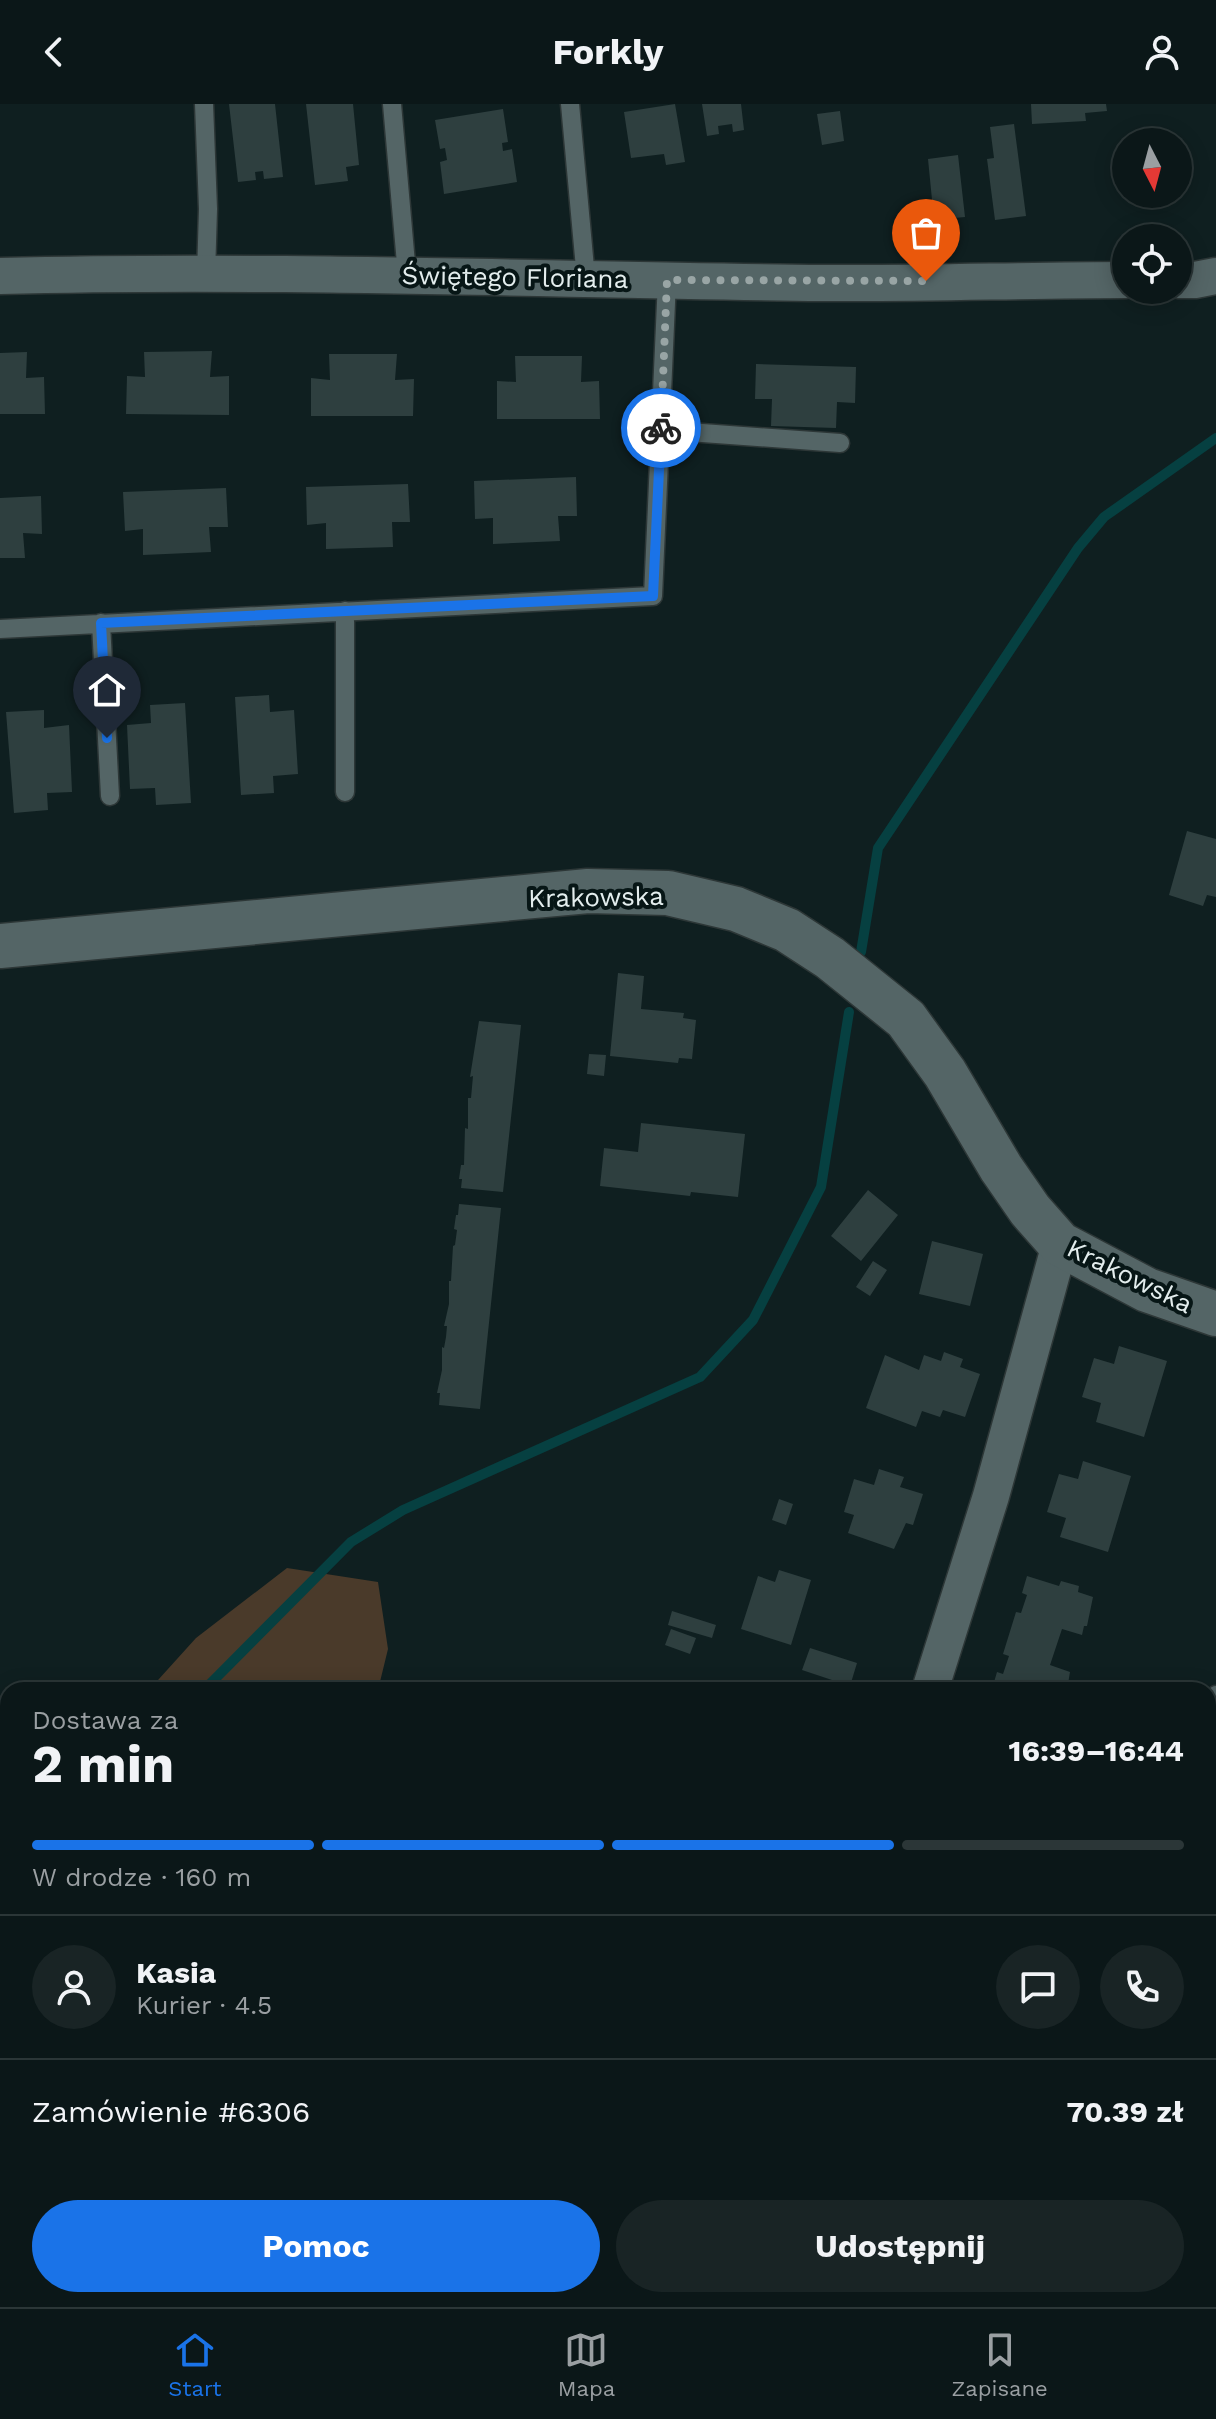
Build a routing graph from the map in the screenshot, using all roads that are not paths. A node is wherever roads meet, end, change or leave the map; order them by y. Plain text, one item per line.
1 (204, 104) edge
2 (392, 104) edge
3 (570, 104) edge
4 (206, 275) junction
5 (407, 275) junction
6 (0, 276) edge
7 (1216, 276) edge
8 (586, 279) junction
9 (667, 280) junction
10 (1112, 280) edge
11 (1192, 280) edge
12 (661, 430) junction
13 (840, 443) dead end
14 (345, 611) junction
15 (101, 623) junction
16 (0, 629) edge
17 (345, 792) dead end
18 (110, 796) dead end
19 (0, 946) edge
20 (1060, 1244) junction
21 (1216, 1314) edge
22 (933, 1682) edge

1 - 4 lane
2 - 5 lane
3 - 8 lane
4 - 5 street, Świętego Floriana
4 - 6 street, Świętego Floriana
5 - 8 street, Świętego Floriana
7 - 11 street
8 - 9 street, Świętego Floriana
9 - 10 street, Świętego Floriana
9 - 12 lane
12 - 13 lane
12 - 14 lane
14 - 15 lane
14 - 17 lane
15 - 16 lane
15 - 18 lane
19 - 20 street, Krakowska
20 - 21 street, Krakowska
20 - 22 street

